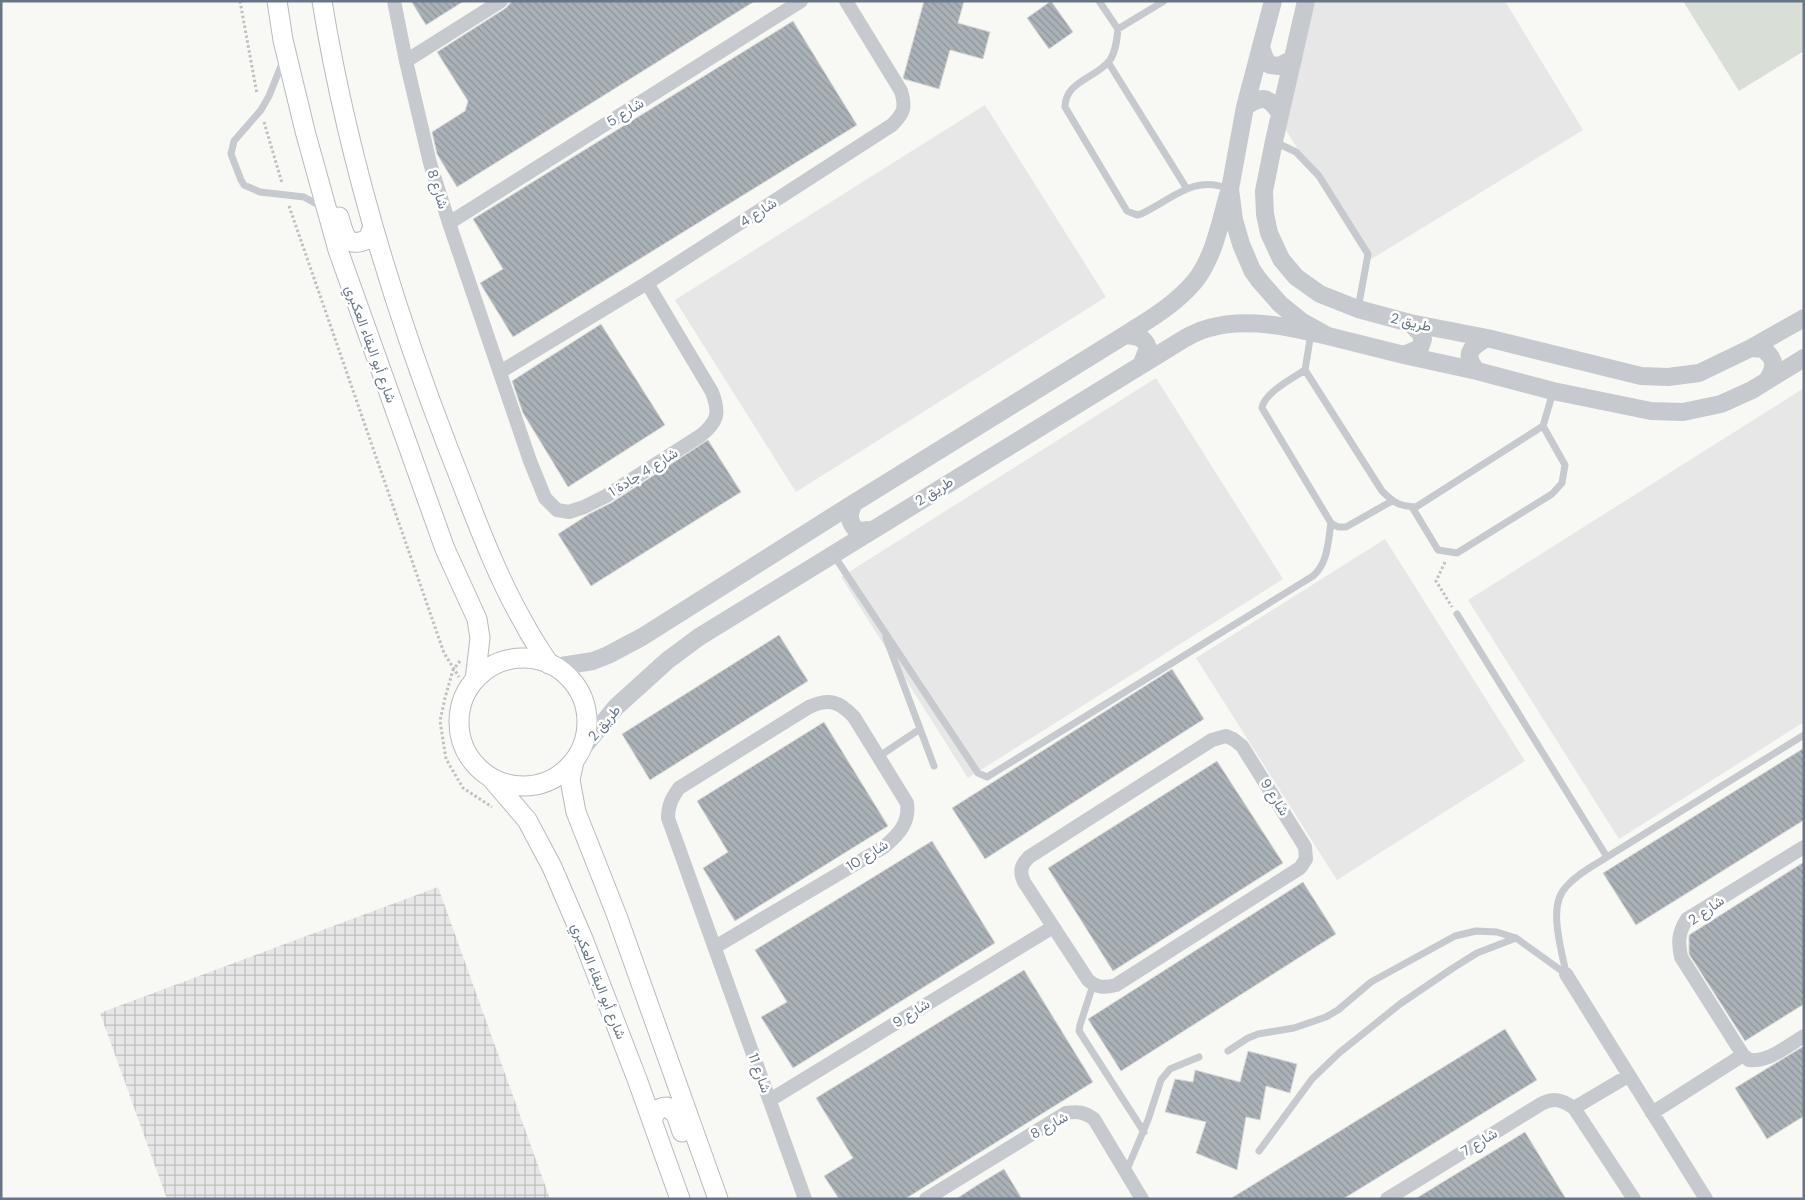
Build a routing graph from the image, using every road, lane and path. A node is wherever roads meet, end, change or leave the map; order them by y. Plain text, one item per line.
1 (240, 1) edge
2 (277, 1) edge
3 (322, 1) edge
4 (394, 1) edge
5 (501, 1) edge
6 (801, 1) edge
7 (846, 1) edge
8 (1099, 1) edge
9 (1164, 1) edge
10 (1273, 1) edge
11 (1306, 1) edge
12 (1118, 29) junction
13 (1261, 47) junction
14 (286, 53) junction
15 (1293, 58) junction
16 (406, 61) junction
17 (1108, 62) junction
18 (1245, 107) junction
19 (260, 110) junction
20 (1280, 112) junction
21 (305, 131) junction
22 (1274, 141) junction
23 (1187, 189) junction
24 (1230, 189) junction
25 (286, 195) junction
26 (326, 210) junction
27 (449, 224) junction
28 (372, 228) junction
29 (647, 283) junction
30 (1358, 309) junction
31 (1804, 318) edge
32 (1410, 323) junction
33 (1319, 334) junction
34 (1125, 335) junction
35 (1487, 338) junction
36 (1751, 348) junction
37 (1404, 355) junction
38 (1804, 358) edge
39 (1142, 363) junction
40 (1305, 370) junction
41 (1477, 371) junction
42 (500, 372) junction
43 (1767, 381) junction
44 (1553, 391) junction
45 (1543, 426) junction
46 (1392, 501) junction
47 (854, 503) junction
48 (1412, 507) junction
49 (1331, 523) junction
50 (870, 530) junction
51 (1449, 553) junction
52 (833, 554) junction
53 (1457, 614) joint
54 (881, 626) junction
55 (480, 638) junction
56 (552, 665) junction
57 (453, 670) junction
58 (472, 684) junction
59 (920, 729) junction
60 (1804, 735) edge
61 (577, 756) junction
62 (878, 757) junction
63 (934, 766) dead end
64 (491, 778) junction
65 (496, 810) dead end
66 (1804, 847) edge
67 (1608, 857) junction
68 (1052, 927) junction
69 (1516, 938) junction
70 (715, 947) junction
71 (1566, 974) junction
72 (1093, 985) junction
73 (1804, 1036) edge
74 (1228, 1051) dead end
75 (1743, 1055) junction
76 (1199, 1057) dead end
77 (1628, 1076) junction
78 (770, 1100) junction
79 (1574, 1108) junction
80 (1652, 1113) junction
81 (652, 1121) junction
82 (1144, 1132) junction
83 (1259, 1151) dead end
84 (1126, 1172) junction
85 (680, 1199) edge
86 (706, 1199) edge
87 (718, 1199) edge
88 (805, 1199) edge
89 (926, 1199) edge
90 (1142, 1199) edge
91 (1387, 1199) edge
92 (1634, 1199) edge
93 (1706, 1199) edge

1 - 19 path
2 - 14 main road, شارع أبو البقاء العكبري
3 - 28 main road
4 - 16 street, شارع 8
5 - 16 street
6 - 27 street, شارع 5
7 - 29 street, شارع 4
8 - 12 lane
9 - 12 lane
10 - 13 street, طريق 2
11 - 15 street, طريق 2
12 - 17 lane
13 - 15 street
13 - 18 street, طريق 2
14 - 19 lane
14 - 21 main road, شارع أبو البقاء العكبري
15 - 20 street, طريق 2
16 - 27 street, شارع 8
17 - 23 lane
17 - 23 lane
18 - 20 street
18 - 24 street, طريق 2
19 - 25 path
19 - 25 lane
20 - 22 street, طريق 2
21 - 26 main road, شارع أبو البقاء العكبري
21 - 28 main road
22 - 30 lane
22 - 30 street, طريق 2
23 - 24 lane
24 - 33 street, طريق 2
24 - 34 street, طريق 2
25 - 26 lane
25 - 57 path
26 - 55 main road, شارع أبو البقاء العكبري
27 - 42 street, شارع 8
28 - 56 main road
29 - 42 street, شارع 4
29 - 42 street, شارع 4 جادة 1
30 - 32 street, طريق 2
31 - 36 street, طريق 2
32 - 35 street, طريق 2
32 - 37 street
33 - 37 street, طريق 2
33 - 39 street, طريق 2
33 - 40 lane
34 - 39 street
34 - 47 street, طريق 2
35 - 36 street, طريق 2
35 - 41 street
36 - 43 street
37 - 41 street, طريق 2
38 - 43 street, طريق 2
39 - 50 street, طريق 2
40 - 46 lane
40 - 49 lane
41 - 44 street, طريق 2
43 - 44 street, طريق 2
44 - 45 lane
45 - 48 lane
45 - 51 lane
46 - 48 lane
46 - 49 lane
47 - 50 street
47 - 56 street, طريق 2
48 - 51 lane
49 - 54 lane
50 - 52 street, طريق 2
51 - 53 path
52 - 54 lane
52 - 61 street, طريق 2
53 - 67 lane
54 - 59 lane
55 - 57 path
55 - 58 main road, شارع أبو البقاء العكبري
56 - 58 main road
56 - 61 main road
57 - 58 path
57 - 65 path
58 - 64 main road
59 - 62 lane
59 - 63 lane
60 - 67 lane
61 - 64 main road
61 - 87 main road
62 - 70 street, شارع 10
62 - 70 street, شارع 10
64 - 81 main road, شارع أبو البقاء العكبري
66 - 75 street, شارع 2
67 - 71 lane
68 - 72 street, شارع 9
68 - 72 street, شارع 9
68 - 78 street, شارع 9
69 - 71 lane
69 - 74 lane
69 - 83 lane
70 - 78 street, شارع 11
71 - 77 street
72 - 82 lane
73 - 75 street
75 - 80 street
76 - 82 lane
77 - 79 street
77 - 80 street
78 - 88 street, شارع 11
79 - 91 street, شارع 7
79 - 92 street
80 - 93 street
81 - 85 main road, شارع أبو البقاء العكبري
81 - 86 main road
82 - 84 lane
84 - 89 street, شارع 8
84 - 90 street, شارع 8

